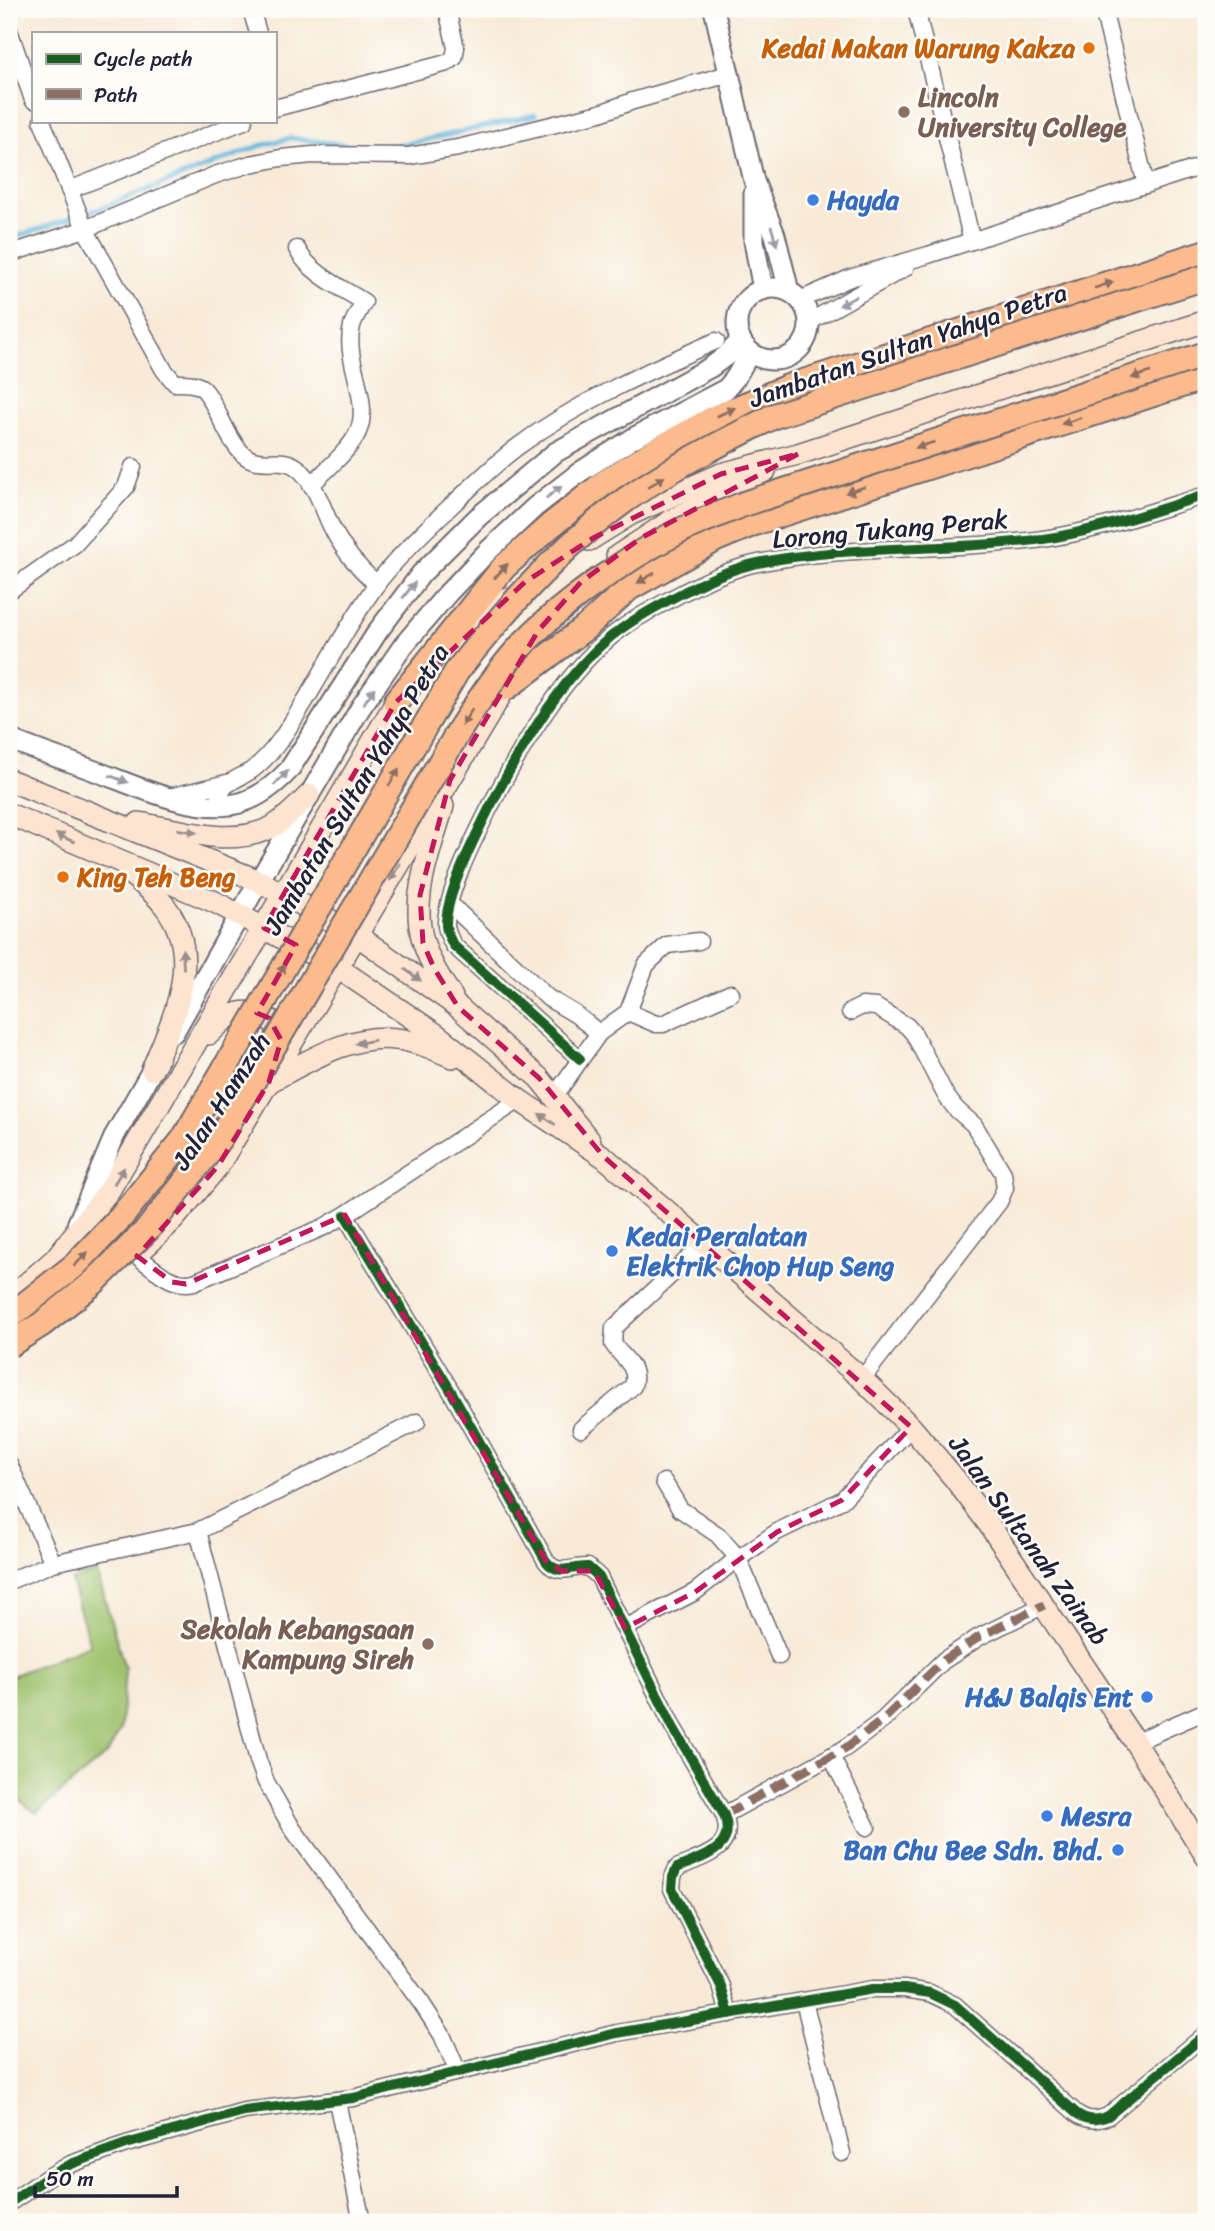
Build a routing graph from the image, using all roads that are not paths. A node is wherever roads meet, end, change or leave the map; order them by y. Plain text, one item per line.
1 (251, 9) edge
2 (447, 9) edge
3 (714, 9) edge
4 (916, 9) edge
5 (1103, 9) edge
6 (258, 32) edge
7 (10, 40) edge
8 (729, 74) junction
9 (32, 97) edge
10 (276, 102) edge
11 (42, 122) edge
12 (241, 122) edge
13 (1206, 165) edge
14 (754, 181) junction
15 (1146, 185) junction
16 (69, 190) junction
17 (84, 226) junction
18 (972, 241) junction
19 (297, 249) dead end
20 (1206, 252) edge
21 (9, 254) edge
22 (928, 255) junction
23 (1206, 277) edge
24 (763, 290) junction
25 (794, 296) junction
26 (1206, 321) edge
27 (809, 323) junction
28 (716, 341) dead end
29 (745, 346) junction
30 (1206, 354) edge
31 (1206, 377) edge
32 (798, 454) junction
33 (133, 467) dead end
34 (312, 485) junction
35 (1206, 495) edge
36 (377, 584) junction
37 (9, 591) edge
38 (506, 688) junction
39 (396, 702) junction
40 (9, 740) edge
41 (9, 780) edge
42 (450, 780) junction
43 (231, 782) junction
44 (309, 795) junction
45 (169, 797) junction
46 (220, 805) junction
47 (9, 814) edge
48 (95, 816) junction
49 (112, 858) junction
50 (259, 881) junction
51 (284, 894) junction
52 (450, 904) junction
53 (240, 916) junction
54 (264, 928) junction
55 (358, 935) junction
56 (699, 941) dead end
57 (338, 968) junction
58 (731, 993) dead end
59 (458, 1007) junction
60 (628, 1012) junction
61 (850, 1012) dead end
62 (599, 1033) junction
63 (193, 1050) junction
64 (580, 1059) junction
65 (477, 1067) junction
66 (152, 1070) junction
67 (269, 1082) junction
68 (554, 1097) junction
69 (519, 1100) junction
70 (604, 1157) junction
71 (345, 1215) junction
72 (69, 1242) junction
73 (704, 1244) junction
74 (137, 1256) junction
75 (9, 1299) edge
76 (9, 1317) edge
77 (9, 1345) edge
78 (9, 1355) edge
79 (862, 1379) junction
80 (416, 1422) dead end
81 (911, 1427) junction
82 (581, 1429) dead end
83 (9, 1464) edge
84 (664, 1482) dead end
85 (198, 1531) junction
86 (738, 1558) junction
87 (52, 1563) junction
88 (9, 1581) edge
89 (1044, 1605) junction
90 (625, 1628) junction
91 (779, 1656) dead end
92 (1206, 1711) edge
93 (1135, 1742) junction
94 (831, 1756) junction
95 (724, 1815) junction
96 (867, 1827) dead end
97 (1206, 1856) edge
98 (804, 2001) junction
99 (729, 2014) junction
100 (1206, 2034) edge
101 (458, 2072) junction
102 (337, 2101) junction
103 (842, 2152) dead end
104 (9, 2203) edge
105 (362, 2222) edge

1 - 6 street
2 - 10 street
3 - 8 street
4 - 18 street
5 - 15 street
7 - 9 street
8 - 14 street
8 - 17 street
11 - 16 street
12 - 16 street
13 - 15 street
14 - 24 street
14 -> 25 street
15 - 18 street
16 - 17 street
17 - 21 street
17 - 34 street
18 - 22 street
19 - 34 street
39 -> 20 highway
22 - 25 street
22 -> 27 street
76 -> 23 highway, Jambatan Sultan Yahya Petra, bridge
24 - 25 street
24 - 29 street
25 - 27 street
26 - 32 main road
27 - 29 street
28 - 36 street
44 -> 29 street
46 -> 29 street
30 -> 77 highway, bridge
31 -> 38 highway
32 - 38 main road, Jalan Hamzah
32 - 39 main road, Jalan Hamzah
33 - 37 street
34 - 36 street
35 - 52 street, Lorong Tukang Perak
36 - 43 street
38 - 42 main road, Jalan Hamzah
39 - 51 main road, Jalan Hamzah
40 -> 45 street
41 - 48 main road
42 -> 55 main road, Jalan Hamzah
42 - 59 main road
43 - 45 street
43 - 46 street
48 -> 44 main road
44 - 50 street
45 - 46 street
49 -> 47 main road
48 - 50 main road
49 - 53 main road
66 -> 49 main road
50 - 51 main road
50 - 53 street
51 - 54 main road, Jalan Hamzah
51 - 55 main road
52 - 62 street
52 - 64 street, Lorong Tukang Perak
53 - 54 main road
53 - 66 street
54 - 57 main road
54 - 63 main road, Jalan Hamzah
55 - 57 main road, Jalan Hamzah
55 -> 59 main road
56 - 60 street
57 - 65 main road
57 - 67 main road, Jalan Hamzah
58 - 60 street
59 - 68 main road
60 - 62 street
61 - 79 street
62 - 64 street
63 - 67 main road
72 -> 63 main road, Jalan Hamzah
64 - 68 street
65 -> 67 main road
65 - 69 main road
66 - 72 street
67 - 74 main road, Jalan Hamzah
68 - 70 main road
70 -> 69 main road
69 - 71 street
70 - 73 main road, Jalan Sultanah Zainab
71 - 74 street
71 - 90 street
72 - 75 main road, Jalan Hamzah
73 - 79 main road, Jalan Sultanah Zainab
73 - 82 street
74 - 78 main road, Jalan Hamzah
79 - 81 main road, Jalan Sultanah Zainab
80 - 85 street
81 - 86 street
81 - 89 main road, Jalan Sultanah Zainab
83 - 87 street
84 - 86 street
85 - 87 street
85 - 101 street
86 - 90 street
86 - 91 street
87 - 88 street
89 - 93 main road, Jalan Sultanah Zainab
89 - 94 street
90 - 95 street
92 - 93 street
93 - 97 main road, Jalan Sultanah Zainab
94 - 95 street
94 - 96 street
95 - 99 street
98 - 99 street
98 - 100 street
98 - 103 street
99 - 101 street
101 - 102 street
102 - 104 street
102 - 105 street

